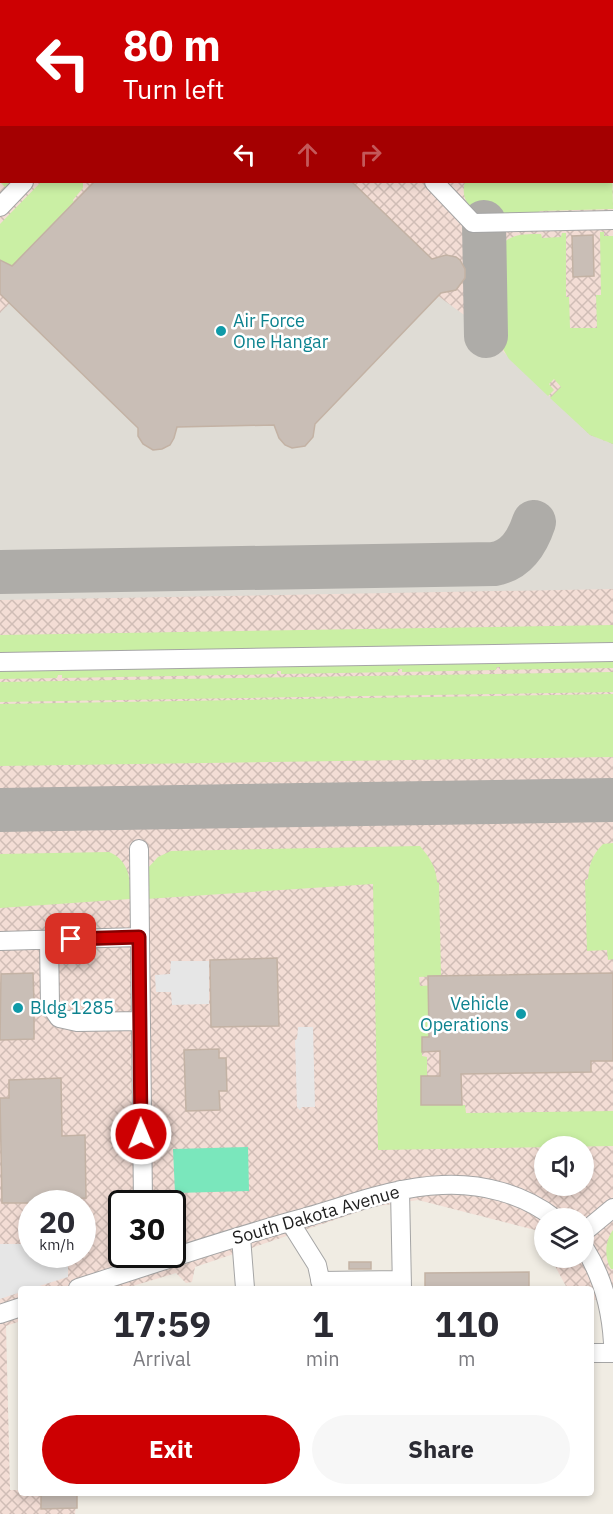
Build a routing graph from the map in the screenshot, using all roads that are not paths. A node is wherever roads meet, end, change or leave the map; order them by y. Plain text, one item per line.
1 (23, 183) edge
2 (435, 183) edge
3 (0, 207) edge
4 (613, 220) edge
5 (613, 652) edge
6 (0, 662) edge
7 (139, 849) dead end
8 (139, 937) junction
9 (49, 940) junction
10 (0, 941) edge
11 (140, 1021) junction
12 (143, 1190) edge
13 (400, 1190) junction
14 (538, 1208) edge
15 (613, 1208) edge
16 (290, 1222) junction
17 (594, 1224) edge
18 (241, 1237) junction
19 (186, 1250) edge
20 (594, 1266) edge
21 (128, 1268) edge
22 (402, 1284) edge
23 (321, 1285) edge
24 (83, 1286) edge
25 (244, 1286) edge
26 (18, 1308) edge
27 (0, 1314) edge
28 (613, 1343) edge
29 (594, 1353) edge
30 (613, 1353) edge

1 - 3 street
2 - 4 street
5 - 6 street
7 - 8 street
8 - 9 street
8 - 11 street
9 - 10 street
9 - 11 street
11 - 12 street
13 - 14 street, South Dakota Avenue
13 - 16 street, South Dakota Avenue
13 - 22 street
15 - 17 street
16 - 18 street, South Dakota Avenue
16 - 23 street
18 - 19 street, South Dakota Avenue
18 - 25 street
20 - 28 street
21 - 24 street, South Dakota Avenue
22 - 23 street
26 - 27 street
29 - 30 street

